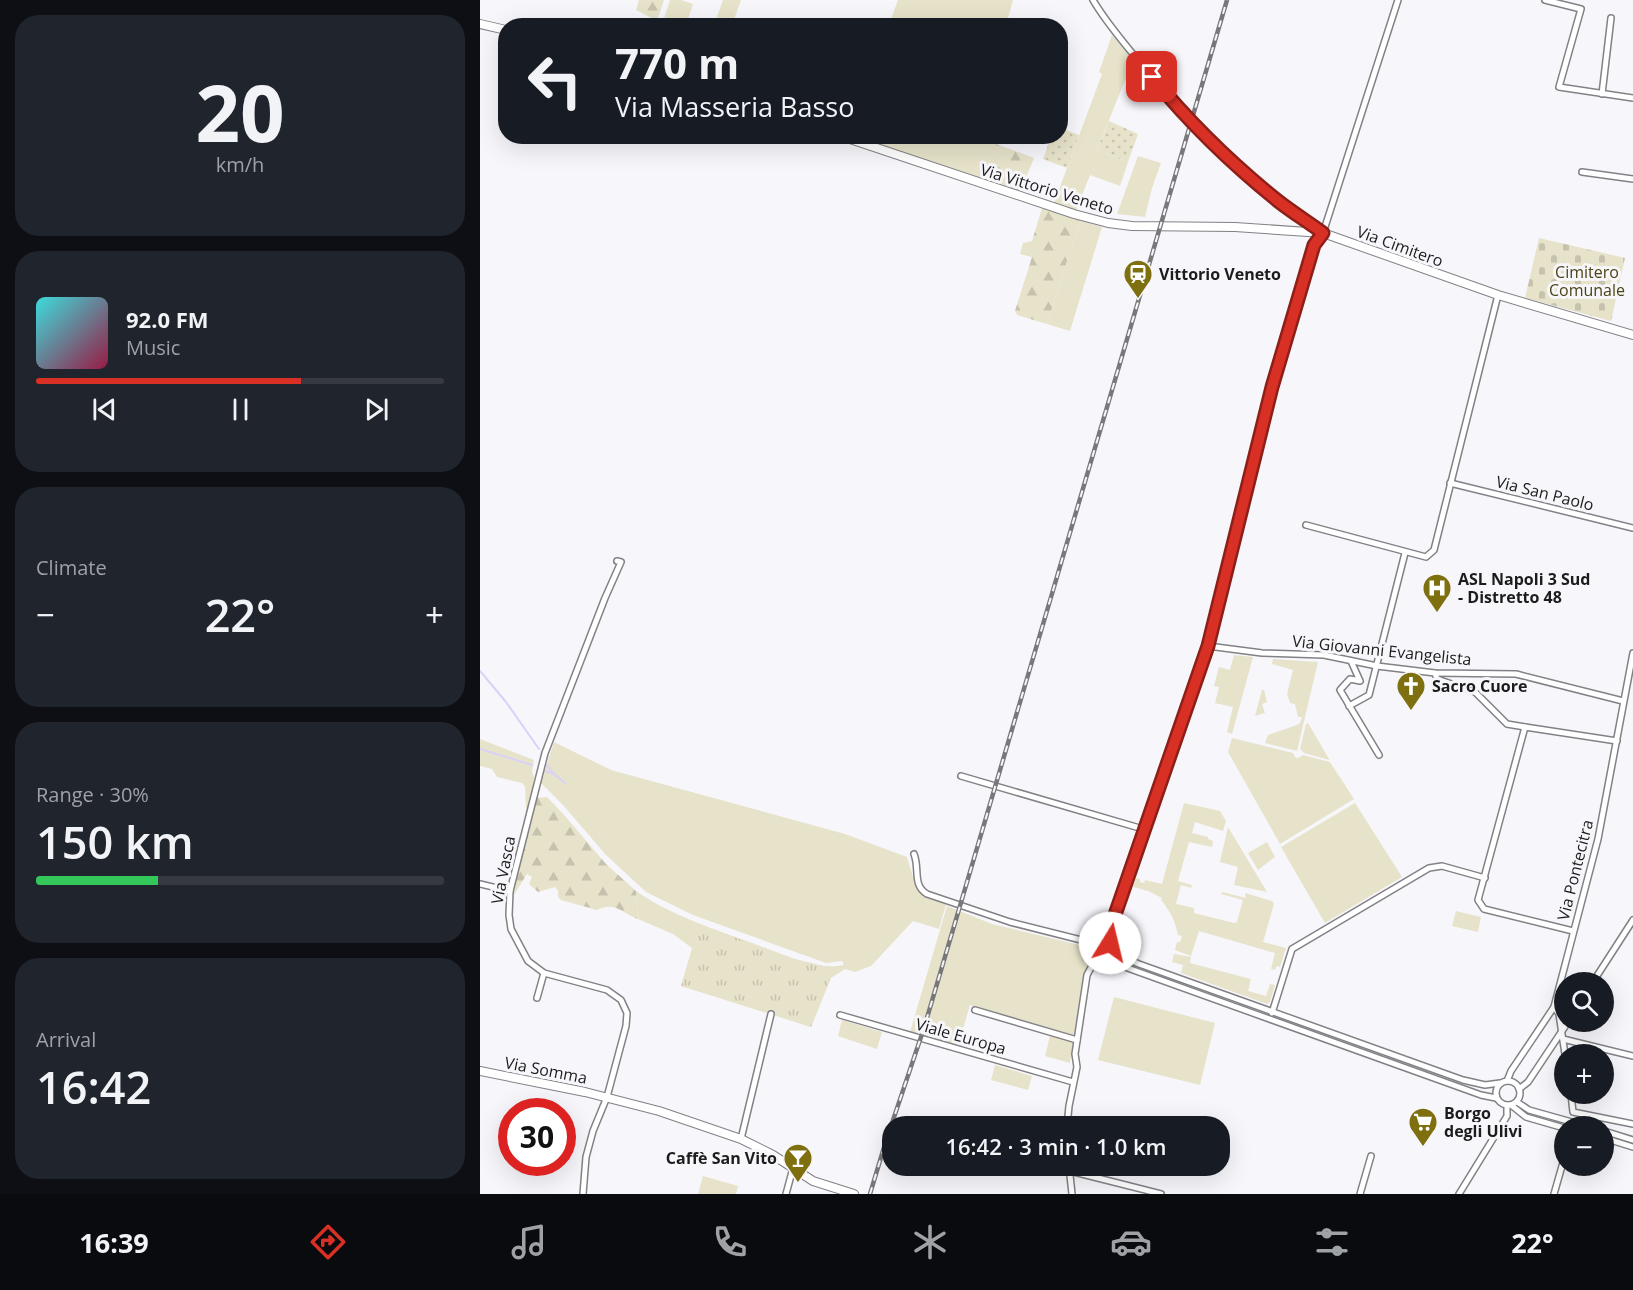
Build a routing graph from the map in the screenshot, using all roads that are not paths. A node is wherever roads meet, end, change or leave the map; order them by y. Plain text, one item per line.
1 (1093, 0) edge
2 (1398, 0) edge
3 (1545, 0) edge
4 (1611, 18) dead end
5 (480, 24) edge
6 (498, 28) edge
7 (1602, 94) junction
8 (1633, 98) edge
9 (864, 144) edge
10 (1582, 172) dead end
11 (1633, 179) edge
12 (1323, 233) junction
13 (1498, 295) junction
14 (1633, 335) edge
15 (1450, 483) junction
16 (1305, 525) dead end
17 (1633, 528) edge
18 (1405, 552) junction
19 (617, 561) dead end
20 (1208, 646) junction
21 (1633, 653) edge
22 (1351, 661) junction
23 (1377, 666) junction
24 (1435, 673) junction
25 (1623, 701) junction
26 (1349, 706) junction
27 (1525, 727) junction
28 (1617, 741) junction
29 (1379, 755) dead end
30 (961, 776) dead end
31 (1143, 830) junction
32 (914, 854) dead end
33 (1485, 878) junction
34 (480, 884) edge
35 (510, 891) junction
36 (1633, 920) edge
37 (1573, 931) junction
38 (1109, 932) junction
39 (1626, 932) junction
40 (1633, 934) edge
41 (1103, 949) junction
42 (1118, 956) junction
43 (1097, 957) junction
44 (1563, 972) edge
45 (1600, 972) edge
46 (544, 973) junction
47 (537, 998) dead end
48 (1554, 1007) edge
49 (975, 1010) dead end
50 (1273, 1011) junction
51 (771, 1014) dead end
52 (840, 1015) dead end
53 (1270, 1020) junction
54 (1561, 1032) edge
55 (1562, 1032) edge
56 (1563, 1039) junction
57 (1077, 1040) junction
58 (1564, 1044) edge
59 (1633, 1056) edge
60 (480, 1071) edge
61 (1507, 1081) junction
62 (1074, 1082) junction
63 (1500, 1083) junction
64 (1519, 1089) junction
65 (607, 1097) junction
66 (1497, 1098) junction
67 (1512, 1104) junction
68 (1572, 1104) edge
69 (1068, 1116) edge
70 (1554, 1117) edge
71 (1633, 1124) edge
72 (1554, 1125) edge
73 (1614, 1134) edge
74 (741, 1139) junction
75 (1633, 1140) edge
76 (1614, 1141) edge
77 (1633, 1147) edge
78 (1371, 1156) dead end
79 (793, 1168) junction
80 (1070, 1176) edge
81 (1097, 1176) edge
82 (1559, 1176) edge
83 (839, 1192) edge
84 (583, 1194) edge
85 (786, 1194) edge
86 (854, 1194) edge
87 (1072, 1194) edge
88 (1161, 1194) edge
89 (1360, 1194) edge
90 (1459, 1194) edge
91 (1554, 1194) edge

1 - 12 street
2 - 12 street
3 - 7 street
4 - 7 street
5 - 6 street
7 - 8 street
9 - 12 street, Via Vittorio Veneto
10 - 11 street
12 - 13 street, Via Cimitero
12 - 20 street
13 - 14 street, Via Cimitero
13 - 15 street
15 - 17 street, Via San Paolo
15 - 18 street
16 - 18 street
18 - 23 street
19 - 35 street, Via Vasca
20 - 22 street, Via Giovanni Evangelista
20 - 31 street
21 - 25 street, Via Pontecitra
22 - 23 street, Via Giovanni Evangelista
22 - 26 street
23 - 24 street, Via Giovanni Evangelista
23 - 26 street
24 - 25 street, Via Giovanni Evangelista
24 - 27 street
25 - 28 street, Via Pontecitra
26 - 29 street
27 - 28 street
27 - 33 street
28 - 37 street, Via Pontecitra
30 - 31 street
31 - 38 street
32 - 41 street
33 - 37 street
33 - 50 street
34 - 35 street
35 - 46 street, Via Vasca
36 - 39 street
37 - 44 street, Via Pontecitra
38 - 41 street
38 - 42 street
39 - 40 street
39 - 45 street
41 - 42 street
41 - 43 street
42 - 50 street
43 - 53 street
43 - 57 street
46 - 47 street
46 - 65 street
48 - 61 street, Via Pontecitra
49 - 57 street
50 - 53 street
50 - 63 street
51 - 74 street
52 - 62 street, Viale Europa
53 - 66 street
54 - 64 street
55 - 56 street
56 - 58 street
56 - 59 street
57 - 62 street
60 - 65 street, Via Somma
61 - 63 street
61 - 64 street
62 - 69 street
63 - 66 street
64 - 67 street
65 - 74 street, Via Somma
65 - 84 street
66 - 67 street
67 - 70 street
67 - 72 street
67 - 90 street
68 - 71 street
73 - 75 street
74 - 79 street, Via Somma
76 - 77 street
78 - 89 street
79 - 83 street, Via Somma
79 - 85 street
80 - 87 street
81 - 88 street
82 - 91 street
83 - 86 street, Via Somma

